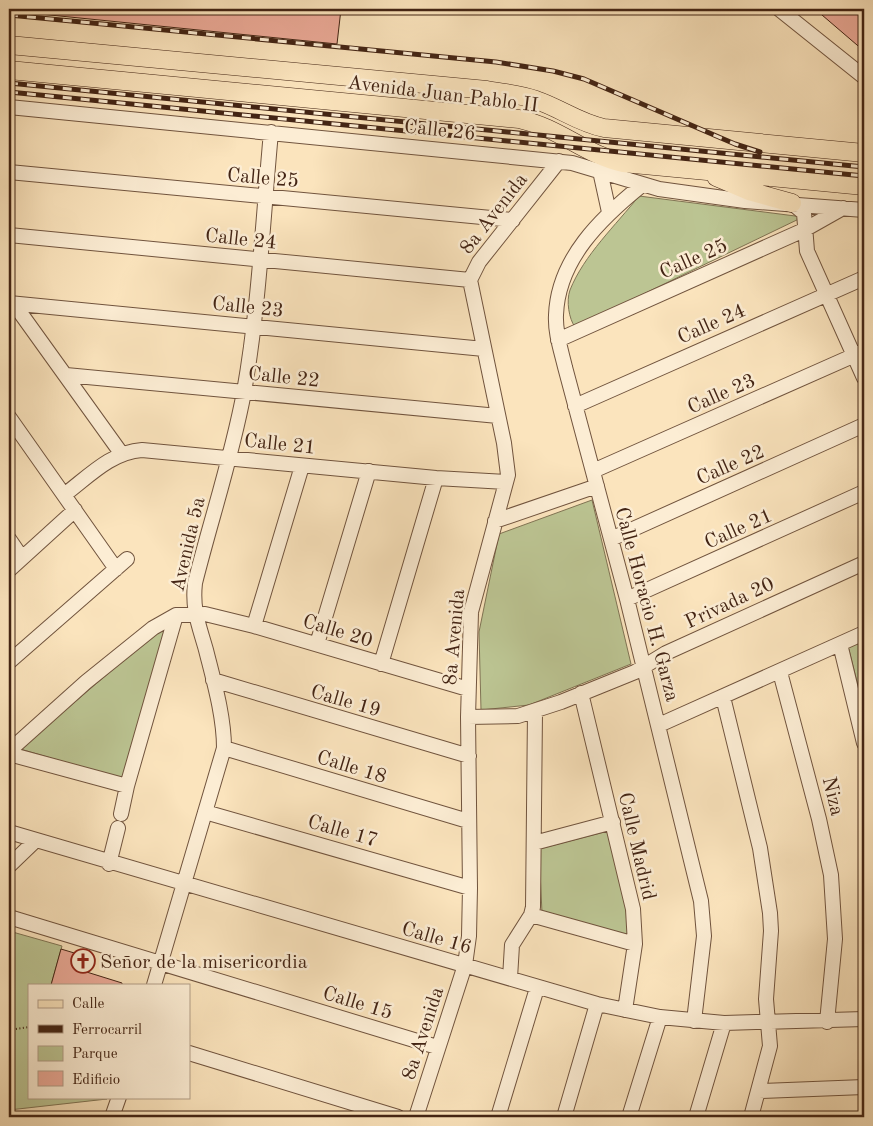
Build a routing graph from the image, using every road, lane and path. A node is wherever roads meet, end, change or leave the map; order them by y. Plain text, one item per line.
1 (779, 9) edge
2 (9, 45) edge
3 (9, 70) edge
4 (864, 77) edge
5 (9, 106) edge
6 (271, 132) junction
7 (864, 153) edge
8 (559, 161) junction
9 (600, 171) junction
10 (9, 172) edge
11 (704, 172) junction
12 (642, 185) junction
13 (864, 186) edge
14 (265, 197) junction
15 (792, 203) junction
16 (843, 208) junction
17 (864, 210) edge
18 (608, 212) junction
19 (513, 220) junction
20 (804, 230) junction
21 (9, 235) edge
22 (259, 260) junction
23 (864, 278) edge
24 (470, 280) junction
25 (826, 295) junction
26 (11, 304) edge
27 (253, 327) junction
28 (558, 340) junction
29 (484, 349) junction
30 (859, 354) edge
31 (66, 375) junction
32 (864, 378) edge
33 (244, 392) junction
34 (575, 406) junction
35 (498, 416) junction
36 (9, 417) edge
37 (864, 425) edge
38 (122, 453) junction
39 (230, 457) junction
40 (302, 466) junction
41 (369, 471) junction
42 (593, 471) junction
43 (436, 478) junction
44 (506, 482) junction
45 (597, 486) junction
46 (864, 492) edge
47 (64, 496) junction
48 (75, 510) junction
49 (496, 521) junction
50 (612, 538) junction
51 (9, 539) edge
52 (22, 558) junction
53 (127, 559) dead end
54 (864, 563) edge
55 (116, 569) junction
56 (9, 570) edge
57 (627, 599) junction
58 (195, 614) junction
59 (176, 615) junction
60 (254, 626) junction
61 (864, 633) edge
62 (317, 644) junction
63 (840, 644) junction
64 (9, 662) edge
65 (381, 664) junction
66 (644, 667) junction
67 (780, 672) junction
68 (213, 680) junction
69 (468, 689) junction
70 (581, 693) junction
71 (723, 697) junction
72 (535, 712) junction
73 (468, 717) junction
74 (659, 725) junction
75 (864, 743) edge
76 (224, 748) junction
77 (9, 752) edge
78 (469, 756) junction
79 (127, 786) junction
80 (205, 812) junction
81 (468, 821) junction
82 (612, 822) junction
83 (9, 832) edge
84 (35, 841) junction
85 (534, 842) junction
86 (109, 864) junction
87 (9, 866) edge
88 (183, 885) junction
89 (470, 888) junction
90 (531, 915) junction
91 (9, 917) edge
92 (635, 944) junction
93 (160, 963) junction
94 (465, 965) junction
95 (510, 978) junction
96 (154, 984) edge
97 (537, 988) junction
98 (597, 1004) junction
99 (626, 1010) junction
100 (660, 1017) junction
101 (864, 1019) edge
102 (694, 1021) junction
103 (827, 1022) junction
104 (724, 1023) junction
105 (769, 1024) junction
106 (28, 1027) edge
107 (9, 1030) edge
108 (438, 1047) junction
109 (190, 1053) edge
110 (864, 1087) edge
111 (758, 1091) junction
112 (119, 1098) edge
113 (118, 1116) edge
114 (398, 1117) edge
115 (416, 1117) edge
116 (498, 1117) edge
117 (564, 1117) edge
118 (629, 1117) edge
119 (696, 1117) edge
120 (751, 1117) edge

1 - 4 street
2 - 7 main road, Avenida Juan Pablo II
3 - 11 main road, Avenida Juan Pablo II
5 - 6 street, Calle 26
6 - 8 street, Calle 26
6 - 14 street, Avenida 5a
8 - 9 street, Calle 26
8 - 19 street, 8a Avenida
9 - 12 street, Calle 26
9 - 18 street
10 - 14 street, Calle 25
11 - 13 main road, Avenida Juan Pablo II
11 - 15 main road
12 - 15 street, Calle 26
12 - 18 street, Calle Horacio H. Garza
14 - 19 street, Calle 25
14 - 22 street, Avenida 5a
15 - 16 street, Calle 26
15 - 20 street
16 - 17 street, Calle 26
16 - 20 street, Calle 25
18 - 28 street, Calle Horacio H. Garza
19 - 24 street, 8a Avenida
20 - 25 street
20 - 28 street, Calle 25
21 - 22 street, Calle 24
22 - 24 street, Calle 24
22 - 27 street, Avenida 5a
23 - 25 street, Calle 24
24 - 29 street, 8a Avenida
25 - 30 street
25 - 34 street, Calle 24
26 - 27 street, Calle 23
26 - 31 street
27 - 29 street, Calle 23
27 - 33 street, Avenida 5a
28 - 34 street, Calle Horacio H. Garza
29 - 35 street, 8a Avenida
30 - 32 street
30 - 42 street, Calle 23
31 - 33 street, Calle 22
31 - 38 street
33 - 35 street, Calle 22
33 - 39 street, Avenida 5a
34 - 42 street, Calle Horacio H. Garza
35 - 44 street, 8a Avenida
36 - 47 street
37 - 50 street, Calle 22
38 - 39 street, Calle 21
38 - 47 street
39 - 40 street, Calle 21
39 - 58 street, Avenida 5a
40 - 41 street, Calle 21
40 - 60 street
41 - 43 street, Calle 21
41 - 62 street
42 - 45 street, Calle Horacio H. Garza
43 - 44 street, Calle 21
43 - 65 street
44 - 49 street, 8a Avenida
45 - 49 street
45 - 50 street, Calle Horacio H. Garza
46 - 57 street, Calle 21
47 - 48 street
48 - 52 street
48 - 55 street
49 - 69 street, 8a Avenida
50 - 57 street, Calle Horacio H. Garza
51 - 52 street
52 - 56 street
53 - 55 street
54 - 66 street, Privada 20
55 - 64 street
57 - 66 street, Calle Horacio H. Garza
58 - 59 street, Calle 20
58 - 60 street, Calle 20
58 - 68 street, Avenida 5a
59 - 77 street
59 - 79 street
60 - 62 street, Calle 20
61 - 63 street
62 - 65 street, Calle 20
63 - 67 street
63 - 75 street
65 - 69 street, Calle 20
66 - 70 street, Privada 20
66 - 74 street, Calle Horacio H. Garza
67 - 71 street
67 - 103 street, Niza
68 - 76 street, Avenida 5a
68 - 78 street, Calle 19
69 - 73 street, 8a Avenida
70 - 72 street, Privada 20
70 - 82 street, Calle Madrid
71 - 74 street
71 - 105 street
72 - 73 street, Privada 20
72 - 85 street
73 - 78 street, 8a Avenida
74 - 102 street, Calle Horacio H. Garza
76 - 80 street, Avenida 5a
76 - 81 street, Calle 18
77 - 79 street
78 - 81 street, 8a Avenida
79 - 86 street
80 - 88 street, Avenida 5a
80 - 89 street, Calle 17
81 - 89 street, 8a Avenida
82 - 85 street
82 - 92 street, Calle Madrid
83 - 84 street, Calle 16
84 - 86 street, Calle 16
84 - 87 street
85 - 90 street
86 - 88 street, Calle 16
88 - 93 street, Avenida 5a
88 - 94 street, Calle 16
89 - 94 street, 8a Avenida
90 - 92 street
90 - 95 street
91 - 93 street, Calle 15
92 - 99 street, Calle Madrid
93 - 96 street, Avenida 5a
93 - 108 street, Calle 15
94 - 95 street, Calle 16
94 - 108 street, 8a Avenida
95 - 97 street, Calle 16
97 - 98 street, Calle 16
97 - 116 street
98 - 99 street, Calle 16
98 - 117 street
99 - 100 street, Calle 16
100 - 102 street, Calle 16
100 - 118 street
101 - 103 street, Calle 16
102 - 104 street, Calle 16
103 - 105 street, Calle 16
104 - 105 street, Calle 16
104 - 119 street
105 - 111 street
106 - 107 path
108 - 115 street, 8a Avenida
109 - 114 street
110 - 111 street
111 - 120 street
112 - 113 street

